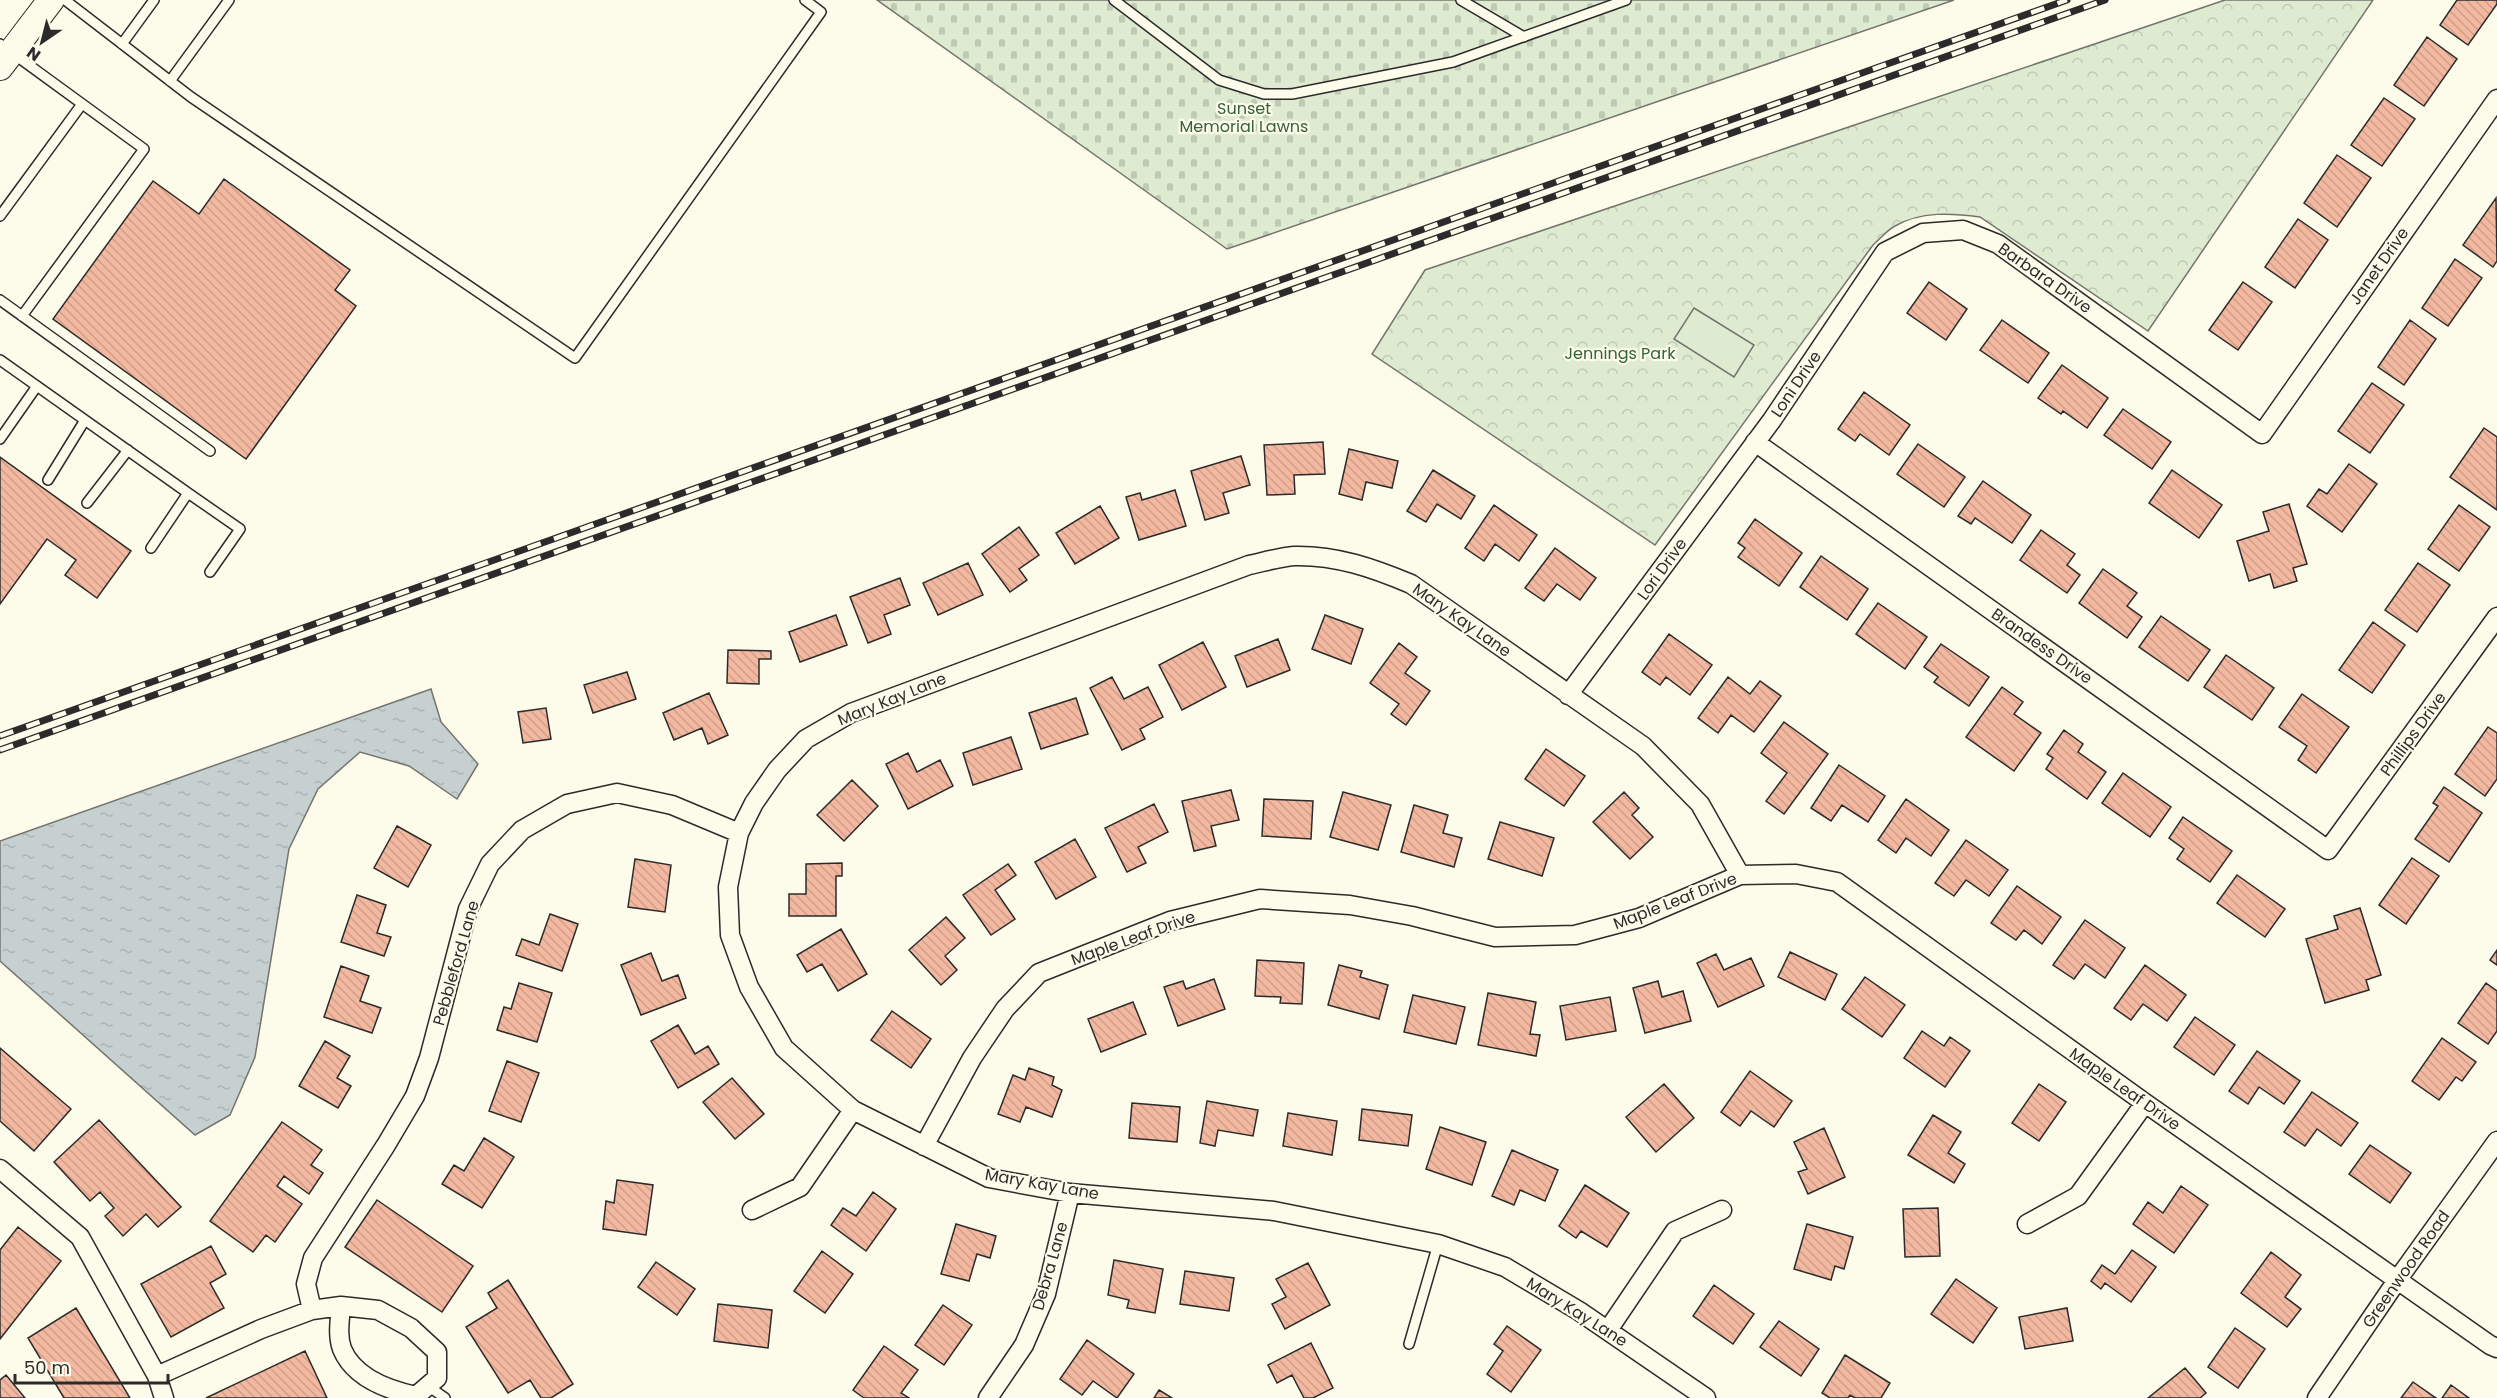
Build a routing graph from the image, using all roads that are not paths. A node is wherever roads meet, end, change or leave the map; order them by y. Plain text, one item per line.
1 (51, 0) edge
2 (65, 0) edge
3 (154, 0) edge
4 (229, 0) edge
5 (805, 0) edge
6 (1114, 0) edge
7 (1461, 0) edge
8 (1626, 0) edge
9 (1524, 37) junction
10 (122, 44) junction
11 (4, 54) edge
12 (170, 81) junction
13 (2497, 99) edge
14 (82, 104) junction
15 (0, 216) edge
16 (0, 300) edge
17 (22, 316) junction
18 (1835, 325) joint
19 (0, 360) edge
20 (37, 386) junction
21 (85, 420) junction
22 (2262, 434) joint
23 (0, 439) edge
24 (1755, 442) junction
25 (128, 450) junction
26 (210, 451) dead end
27 (48, 480) dead end
28 (188, 493) junction
29 (87, 504) dead end
30 (151, 548) dead end
31 (210, 572) dead end
32 (2497, 617) edge
33 (1568, 695) junction
34 (739, 833) junction
35 (2328, 850) joint
36 (1740, 875) junction
37 (2145, 1103) junction
38 (853, 1110) junction
39 (2497, 1141) edge
40 (924, 1146) junction
41 (4, 1180) edge
42 (1070, 1193) junction
43 (752, 1210) dead end
44 (1722, 1210) dead end
45 (2027, 1224) dead end
46 (1438, 1244) junction
47 (2398, 1279) junction
48 (341, 1306) junction
49 (312, 1310) junction
50 (1608, 1330) junction
51 (1409, 1344) dead end
52 (2497, 1348) edge
53 (157, 1376) junction
54 (428, 1386) junction
55 (164, 1398) edge
56 (445, 1398) edge
57 (988, 1398) edge
58 (1706, 1398) edge
59 (2317, 1398) edge

1 - 11 street
2 - 10 lane
3 - 10 lane
4 - 12 lane
5 - 12 lane
6 - 9 lane
7 - 9 lane
8 - 9 lane
10 - 12 lane
11 - 14 lane
13 - 22 street, Janet Drive
14 - 15 lane
14 - 17 lane
16 - 17 lane
17 - 26 lane
18 - 22 street, Barbara Drive
18 - 24 street, Loni Drive
19 - 20 lane
20 - 21 lane
20 - 23 lane
21 - 25 lane
21 - 27 lane
24 - 33 street, Lori Drive
24 - 35 street, Brandess Drive
25 - 28 lane
25 - 29 lane
28 - 30 lane
28 - 31 lane
32 - 35 street, Phillips Drive
33 - 34 street, Mary Kay Lane
33 - 36 street, Mary Kay Lane
34 - 38 street, Mary Kay Lane
34 - 49 street, Pebbleford Lane
36 - 37 street, Maple Leaf Drive
36 - 40 street, Maple Leaf Drive
37 - 45 street
37 - 47 street, Maple Leaf Drive
38 - 40 street, Mary Kay Lane
38 - 43 street
39 - 47 street, Greenwood Road
40 - 42 street, Mary Kay Lane
41 - 53 street
42 - 46 street, Mary Kay Lane
42 - 57 street, Debra Lane
44 - 50 street
46 - 50 street, Mary Kay Lane
46 - 51 lane
47 - 52 street, Maple Leaf Drive
47 - 59 street, Greenwood Road
48 - 49 street
48 - 54 street
48 - 54 street
49 - 53 street
50 - 58 street, Mary Kay Lane
53 - 55 street
54 - 56 lane

